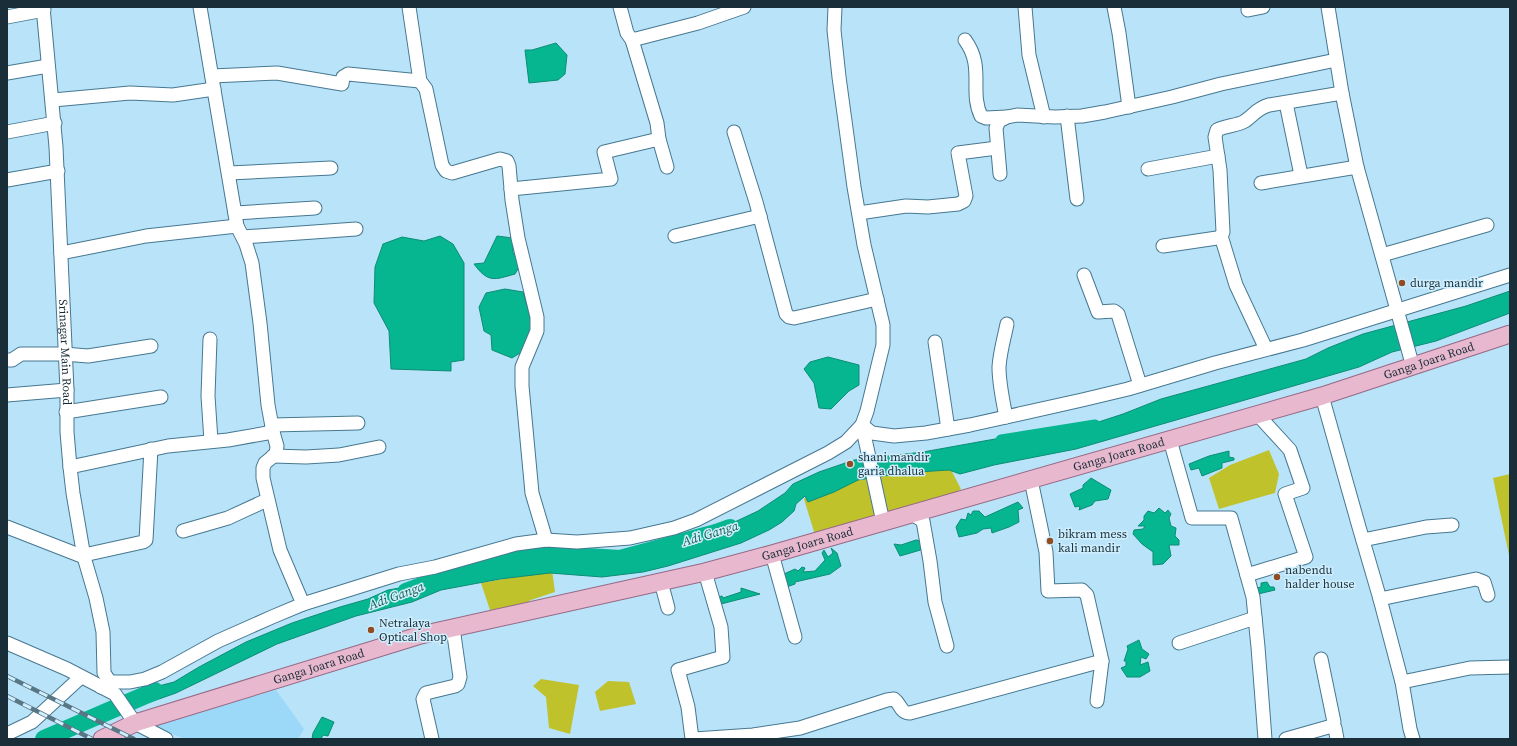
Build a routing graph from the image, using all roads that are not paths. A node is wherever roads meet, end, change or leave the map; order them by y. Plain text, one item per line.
1 (200, 7) edge
2 (409, 7) edge
3 (620, 7) edge
4 (744, 7) edge
5 (834, 7) edge
6 (1025, 7) edge
7 (1114, 7) edge
8 (1263, 7) edge
9 (1328, 7) edge
10 (43, 8) edge
11 (1248, 10) dead end
12 (7, 16) edge
13 (632, 40) junction
14 (965, 40) dead end
15 (1336, 60) junction
16 (48, 66) junction
17 (7, 73) edge
18 (212, 76) junction
19 (420, 81) junction
20 (214, 89) junction
21 (1342, 93) junction
22 (53, 100) junction
23 (1286, 103) junction
24 (1129, 107) junction
25 (1044, 116) junction
26 (1067, 116) junction
27 (1007, 117) junction
28 (54, 123) junction
29 (7, 132) edge
30 (734, 132) dead end
31 (659, 139) junction
32 (997, 148) junction
33 (1218, 156) junction
34 (667, 167) dead end
35 (1357, 167) junction
36 (331, 168) dead end
37 (1148, 169) dead end
38 (58, 171) junction
39 (228, 173) junction
40 (1000, 174) dead end
41 (1302, 175) junction
42 (7, 180) edge
43 (1261, 182) dead end
44 (511, 189) junction
45 (1077, 199) dead end
46 (316, 208) dead end
47 (858, 213) junction
48 (760, 216) junction
49 (1487, 224) dead end
50 (238, 225) junction
51 (356, 229) dead end
52 (675, 236) dead end
53 (1221, 236) junction
54 (1163, 246) dead end
55 (61, 253) junction
56 (1382, 255) junction
57 (1510, 274) edge
58 (1084, 275) dead end
59 (877, 299) junction
60 (1397, 314) junction
61 (1008, 324) dead end
62 (1510, 334) edge
63 (210, 339) dead end
64 (935, 342) dead end
65 (151, 346) dead end
66 (1266, 350) junction
67 (64, 354) junction
68 (7, 360) edge
69 (1412, 367) junction
70 (1140, 385) junction
71 (67, 390) junction
72 (7, 395) edge
73 (1322, 396) junction
74 (161, 397) dead end
75 (66, 412) junction
76 (1258, 415) junction
77 (1006, 417) junction
78 (358, 423) dead end
79 (862, 425) junction
80 (273, 428) junction
81 (948, 429) junction
82 (1170, 440) junction
83 (211, 441) junction
84 (379, 447) dead end
85 (151, 449) junction
86 (273, 456) junction
87 (70, 467) junction
88 (1031, 480) junction
89 (267, 500) junction
90 (912, 514) junction
91 (883, 522) junction
92 (1452, 525) dead end
93 (7, 527) edge
94 (183, 531) dead end
95 (546, 540) junction
96 (1363, 540) junction
97 (772, 554) junction
98 (84, 556) junction
99 (705, 572) junction
100 (1247, 575) junction
101 (661, 582) junction
102 (1488, 595) dead end
103 (1380, 599) junction
104 (303, 604) junction
105 (668, 608) dead end
106 (1255, 618) junction
107 (452, 628) junction
108 (795, 637) dead end
109 (7, 643) edge
110 (1179, 643) dead end
111 (947, 646) dead end
112 (1321, 659) dead end
113 (1102, 661) junction
114 (1510, 666) edge
115 (81, 677) junction
116 (1402, 682) junction
117 (109, 688) junction
118 (1097, 701) dead end
119 (135, 723) junction
120 (1332, 726) junction
121 (7, 734) edge
122 (802, 734) edge
123 (102, 739) edge
124 (166, 739) edge
125 (432, 739) edge
126 (693, 739) edge
127 (1265, 739) edge
128 (1286, 739) edge
129 (1337, 739) edge
130 (1413, 739) edge

1 - 18 street
2 - 19 street
3 - 13 street
4 - 13 street
5 - 47 street
6 - 25 street
7 - 24 street
8 - 11 street
9 - 15 street
10 - 12 street
10 - 16 street, Srinagar Main Road
13 - 31 street
14 - 27 street
15 - 21 street
15 - 24 street
16 - 17 street
16 - 22 street, Srinagar Main Road
18 - 19 street
18 - 20 street
19 - 44 street
20 - 22 street
20 - 39 street
21 - 23 street
21 - 35 street
22 - 28 street, Srinagar Main Road
23 - 33 street
23 - 41 street
24 - 26 street
25 - 26 street
25 - 27 street
26 - 45 street
27 - 32 street
28 - 29 street
28 - 38 street, Srinagar Main Road
30 - 48 street
31 - 34 street
31 - 44 street
32 - 40 street
32 - 47 street
33 - 37 street
33 - 53 street
35 - 41 street
35 - 56 street
36 - 39 street
38 - 42 street
38 - 55 street, Srinagar Main Road
39 - 50 street
41 - 43 street
44 - 95 street
46 - 50 street
47 - 59 street
48 - 52 street
48 - 59 street
49 - 56 street
50 - 51 street
50 - 55 street
50 - 80 street
53 - 54 street
53 - 66 street
55 - 67 street, Srinagar Main Road
56 - 60 street
57 - 60 street
58 - 70 street
59 - 79 street
60 - 66 street
60 - 69 street
61 - 77 street
62 - 69 main road, Ganga Joara Road
63 - 83 street
64 - 81 street
65 - 67 street
66 - 70 street
67 - 68 street
67 - 71 street, Srinagar Main Road
69 - 73 main road, Ganga Joara Road
70 - 77 street
71 - 72 street
71 - 75 street, Srinagar Main Road
73 - 76 main road, Ganga Joara Road
73 - 96 street
74 - 75 street
75 - 87 street, Srinagar Main Road
76 - 82 main road, Ganga Joara Road
76 - 100 street
77 - 81 street
78 - 80 street
79 - 81 street
79 - 91 street
79 - 95 street
80 - 83 street
80 - 86 street
82 - 88 main road, Ganga Joara Road
82 - 100 street
83 - 85 street
84 - 86 street
85 - 87 street
85 - 98 street
86 - 89 street
87 - 98 street, Srinagar Main Road
88 - 90 main road, Ganga Joara Road
88 - 113 street
89 - 94 street
89 - 104 street
90 - 91 main road, Ganga Joara Road
90 - 111 street
91 - 97 main road, Ganga Joara Road
92 - 96 street
93 - 98 street
95 - 104 street
96 - 103 street
97 - 99 main road, Ganga Joara Road
97 - 108 street
98 - 117 street, Srinagar Main Road
99 - 101 main road, Ganga Joara Road
99 - 126 street
100 - 106 street
101 - 105 street
101 - 107 main road, Ganga Joara Road
102 - 103 street
103 - 116 street
104 - 117 street
106 - 110 street
106 - 127 street
107 - 119 main road, Ganga Joara Road
107 - 125 street
109 - 115 street
112 - 120 street
113 - 118 street
113 - 122 street
114 - 116 street
115 - 117 street
115 - 121 street
116 - 130 street
117 - 119 street, Srinagar Main Road
119 - 123 main road, Ganga Joara Road
119 - 124 street
120 - 128 street
120 - 129 street
122 - 126 street

